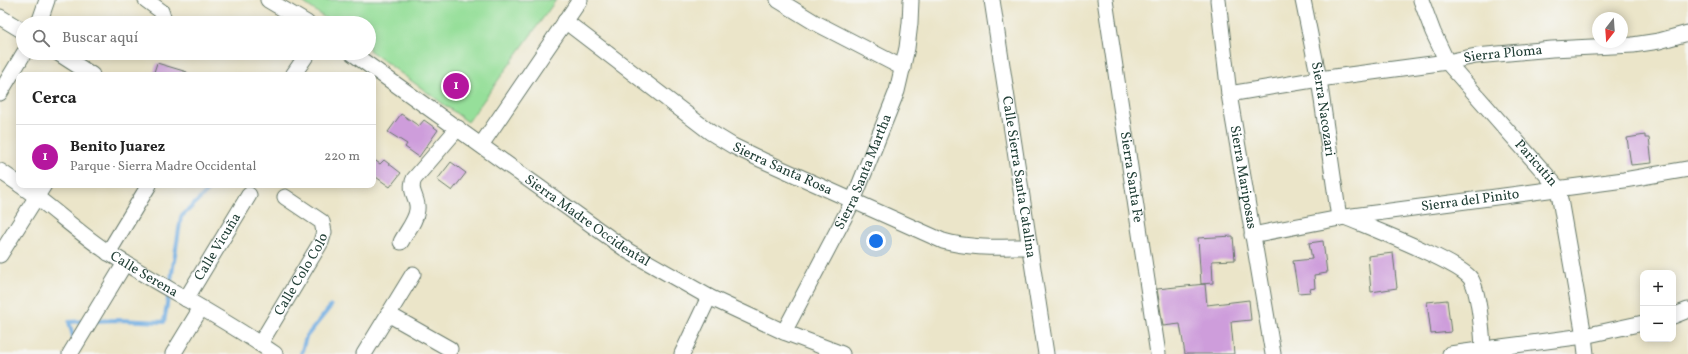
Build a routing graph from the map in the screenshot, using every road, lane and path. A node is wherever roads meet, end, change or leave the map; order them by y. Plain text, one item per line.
1 (47, 0) edge
2 (146, 0) edge
3 (268, 0) edge
4 (580, 0) edge
5 (778, 0) edge
6 (911, 0) edge
7 (992, 0) edge
8 (1105, 0) edge
9 (1218, 0) edge
10 (1303, 0) edge
11 (1421, 0) edge
12 (41, 16) edge
13 (163, 16) edge
14 (295, 16) edge
15 (0, 17) edge
16 (565, 21) junction
17 (16, 27) edge
18 (1688, 32) edge
19 (20, 60) edge
20 (69, 60) edge
21 (303, 60) edge
22 (362, 60) edge
23 (1447, 62) junction
24 (903, 68) junction
25 (87, 72) edge
26 (295, 72) edge
27 (1319, 79) junction
28 (0, 93) edge
29 (1229, 94) junction
30 (458, 128) junction
31 (481, 145) junction
32 (1688, 169) edge
33 (0, 171) edge
34 (16, 181) edge
35 (147, 188) edge
36 (1558, 188) junction
37 (41, 191) edge
38 (249, 195) dead end
39 (285, 196) dead end
40 (853, 201) junction
41 (1342, 218) junction
42 (1252, 235) junction
43 (401, 242) dead end
44 (1030, 247) junction
45 (108, 253) junction
46 (0, 255) edge
47 (125, 263) junction
48 (413, 274) dead end
49 (186, 298) junction
50 (709, 298) junction
51 (201, 308) junction
52 (1688, 310) edge
53 (388, 314) junction
54 (1676, 315) edge
55 (1640, 324) edge
56 (784, 332) junction
57 (1584, 336) junction
58 (260, 344) junction
59 (450, 349) dead end
60 (1487, 351) edge
61 (70, 354) edge
62 (173, 354) edge
63 (275, 354) edge
64 (364, 354) edge
65 (682, 354) edge
66 (842, 354) edge
67 (1046, 354) edge
68 (1158, 354) edge
69 (1273, 354) edge
70 (1450, 354) edge
71 (1508, 354) edge
72 (1586, 354) edge

1 - 12 street
2 - 13 street
3 - 14 street
4 - 16 street
5 - 24 street
6 - 24 street, Sierra Santa Martha
7 - 44 street, Calle Sierra Santa Catalina
8 - 68 street, Sierra Santa Fe
9 - 29 street, Sierra Mariposas
10 - 27 street, Sierra Nacozari
11 - 23 street, Paricutín
15 - 17 street
16 - 31 street
16 - 40 street, Sierra Santa Rosa
18 - 23 street, Sierra Ploma
19 - 28 street
20 - 25 street
21 - 26 street
22 - 30 street, Sierra Madre Occidental
23 - 27 street, Sierra Ploma
23 - 36 street, Paricutín
24 - 40 street, Sierra Santa Martha
27 - 29 street, Sierra Ploma
27 - 41 street, Sierra Nacozari
29 - 42 street, Sierra Mariposas
30 - 31 street, Sierra Madre Occidental
30 - 43 street
31 - 50 street, Sierra Madre Occidental
32 - 36 street, Sierra del Pinito
33 - 34 street, Calle Serena
35 - 45 street
36 - 41 street, Sierra del Pinito
36 - 57 street, Paricutín
37 - 45 street, Calle Serena
37 - 46 street
38 - 49 street, Calle Vicuña
39 - 58 street, Calle Colo Colo
40 - 44 street, Sierra Santa Rosa
40 - 56 street, Sierra Santa Martha
41 - 42 street, Sierra del Pinito
41 - 60 street
42 - 69 street, Sierra Mariposas
44 - 67 street, Calle Sierra Santa Catalina
45 - 47 street, Calle Serena
47 - 49 street, Calle Serena
47 - 61 street
48 - 53 street
49 - 51 street, Calle Serena
50 - 56 street, Sierra Madre Occidental
50 - 65 street
51 - 58 street, Calle Serena
51 - 62 street
52 - 54 street
53 - 59 street
53 - 64 street
55 - 57 street
56 - 66 street, Sierra Madre Occidental
57 - 60 street
57 - 72 street, Paricutín
58 - 63 street, Calle Serena
60 - 70 street
60 - 71 street

